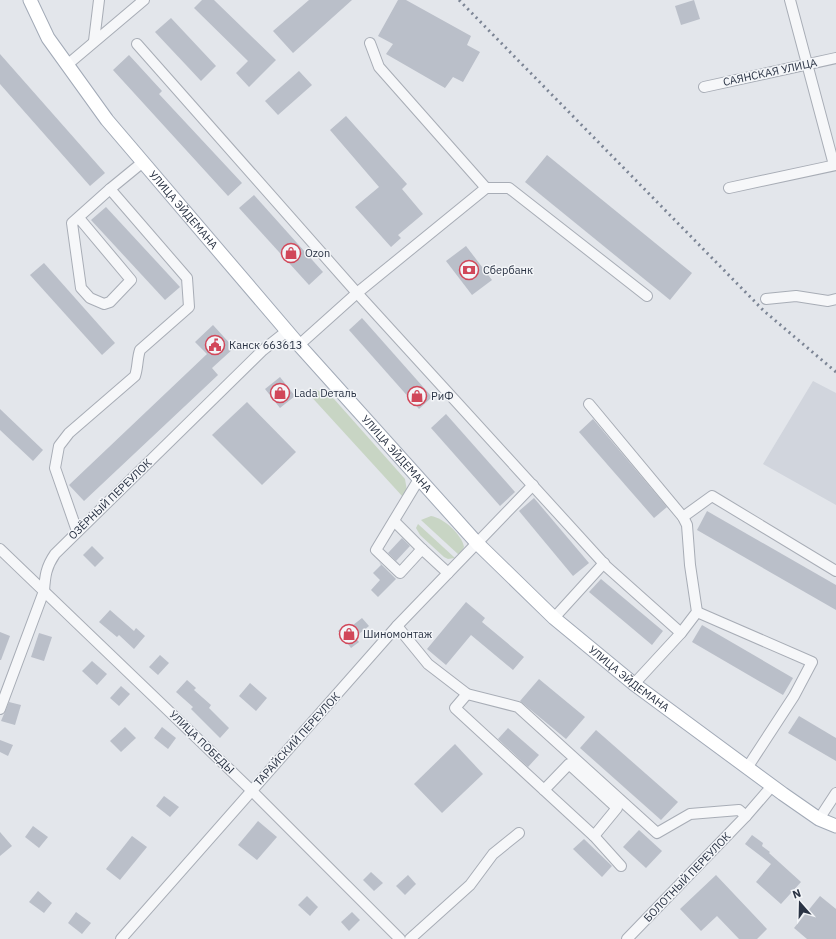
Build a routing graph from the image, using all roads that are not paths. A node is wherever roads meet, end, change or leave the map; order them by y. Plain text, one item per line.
1 (30, 0) edge
2 (100, 0) edge
3 (144, 0) edge
4 (790, 0) edge
5 (94, 41) junction
6 (370, 43) dead end
7 (137, 44) dead end
8 (836, 58) edge
9 (808, 64) junction
10 (67, 65) junction
11 (704, 87) dead end
12 (143, 162) junction
13 (835, 165) edge
14 (486, 188) junction
15 (729, 188) dead end
16 (110, 190) junction
17 (79, 218) junction
18 (357, 293) junction
19 (647, 296) dead end
20 (836, 299) edge
21 (766, 300) dead end
22 (287, 331) junction
23 (299, 345) junction
24 (589, 404) dead end
25 (419, 479) junction
26 (533, 485) junction
27 (683, 517) junction
28 (394, 521) junction
29 (77, 531) junction
30 (477, 543) junction
31 (0, 549) edge
32 (422, 549) junction
33 (604, 563) junction
34 (836, 571) edge
35 (448, 573) junction
36 (44, 591) junction
37 (697, 612) junction
38 (554, 618) junction
39 (397, 626) junction
40 (681, 633) junction
41 (634, 684) junction
42 (467, 694) junction
43 (0, 709) edge
44 (747, 768) junction
45 (772, 786) junction
46 (252, 790) junction
47 (544, 790) junction
48 (836, 793) edge
49 (746, 816) junction
50 (819, 819) junction
51 (836, 826) edge
52 (519, 833) dead end
53 (594, 836) junction
54 (836, 836) edge
55 (621, 866) dead end
56 (123, 938) edge
57 (400, 939) edge
58 (410, 939) edge
59 (627, 939) edge

1 - 10 main road, УЛИЦА ЭЙДЕМАНА
2 - 5 street
3 - 5 street
4 - 9 street
5 - 10 street
6 - 14 street
7 - 18 street
8 - 9 street, САЯНСКАЯ УЛИЦА
9 - 11 street, САЯНСКАЯ УЛИЦА
9 - 13 street
10 - 12 main road, УЛИЦА ЭЙДЕМАНА
12 - 16 street
12 - 22 main road, УЛИЦА ЭЙДЕМАНА
13 - 15 street
14 - 18 street
14 - 19 street
16 - 17 street
16 - 29 street
17 - 17 street
18 - 23 street
18 - 26 street
20 - 21 street
22 - 23 main road, УЛИЦА ЭЙДЕМАНА
22 - 29 street, ОЗЁРНЫЙ ПЕРЕУЛОК
23 - 25 main road, УЛИЦА ЭЙДЕМАНА
24 - 27 street
25 - 28 street
25 - 30 main road, УЛИЦА ЭЙДЕМАНА
26 - 30 street, ТАРАЙСКИЙ ПЕРЕУЛОК
26 - 33 street
27 - 34 street
27 - 37 street
28 - 32 street
28 - 32 street
29 - 36 street, ОЗЁРНЫЙ ПЕРЕУЛОК
30 - 35 street, ТАРАЙСКИЙ ПЕРЕУЛОК
30 - 38 main road, УЛИЦА ЭЙДЕМАНА
31 - 36 street, УЛИЦА ПОБЕДЫ
32 - 35 street
33 - 38 street
33 - 40 street
35 - 39 street, ТАРАЙСКИЙ ПЕРЕУЛОК
36 - 43 street, ОЗЁРНЫЙ ПЕРЕУЛОК
36 - 46 street, УЛИЦА ПОБЕДЫ
37 - 40 street
37 - 44 street
38 - 41 main road, УЛИЦА ЭЙДЕМАНА
39 - 42 street
39 - 46 street, ТАРАЙСКИЙ ПЕРЕУЛОК
40 - 41 street
41 - 44 main road, УЛИЦА ЭЙДЕМАНА
42 - 47 street
42 - 49 street
44 - 45 main road, УЛИЦА ЭЙДЕМАНА
45 - 49 street, БОЛОТНЫЙ ПЕРЕУЛОК
45 - 50 main road, УЛИЦА ЭЙДЕМАНА
46 - 56 street, ТАРАЙСКИЙ ПЕРЕУЛОК
46 - 57 street, УЛИЦА ПОБЕДЫ
47 - 53 street
47 - 53 street
48 - 50 street
49 - 59 street, БОЛОТНЫЙ ПЕРЕУЛОК
50 - 51 main road
50 - 54 main road
52 - 58 street
53 - 55 street

